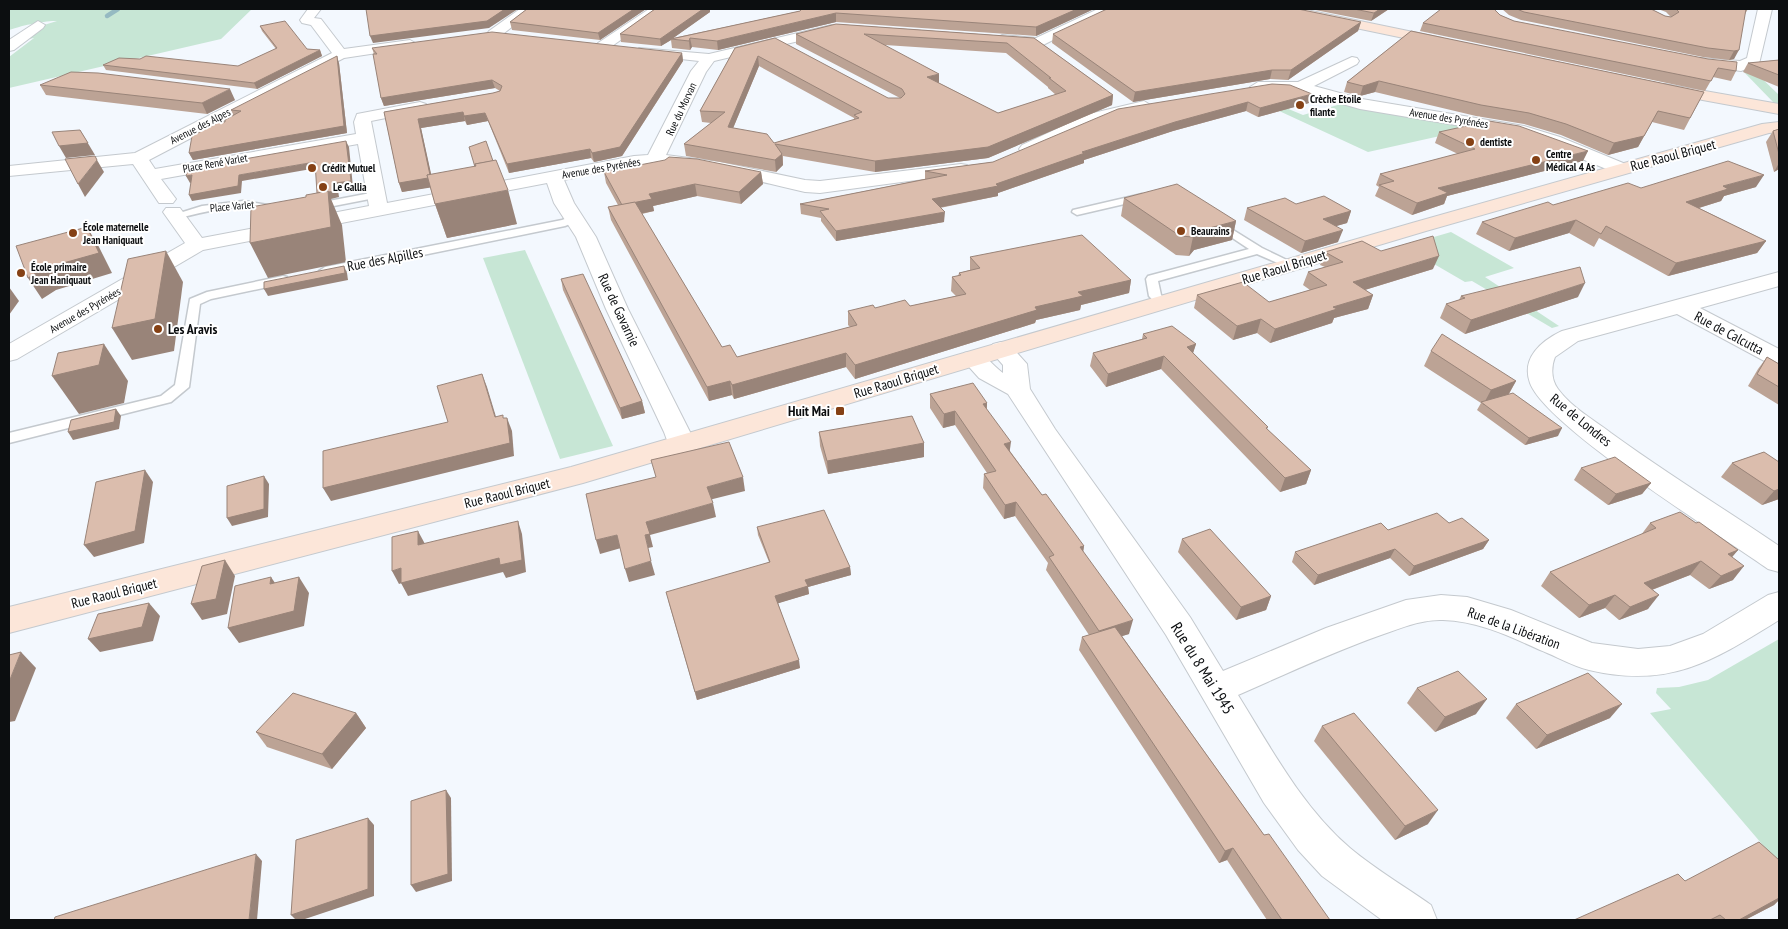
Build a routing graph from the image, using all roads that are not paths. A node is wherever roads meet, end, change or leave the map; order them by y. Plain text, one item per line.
1 (315, 9) edge
2 (528, 9) edge
3 (658, 9) edge
4 (1108, 9) edge
5 (1284, 9) edge
6 (1765, 9) edge
7 (38, 25) dead end
8 (842, 26) edge
9 (494, 34) junction
10 (478, 35) edge
11 (518, 37) edge
12 (992, 39) edge
13 (777, 41) junction
14 (424, 42) edge
15 (584, 44) edge
16 (1452, 44) edge
17 (603, 46) junction
18 (9, 47) edge
19 (794, 50) edge
20 (340, 54) junction
21 (709, 58) junction
22 (1684, 59) edge
23 (1352, 61) dead end
24 (1653, 86) edge
25 (1301, 87) junction
26 (1245, 89) edge
27 (229, 92) edge
28 (259, 96) junction
29 (1165, 102) edge
30 (440, 104) edge
31 (1775, 119) edge
32 (364, 138) junction
33 (1013, 157) edge
34 (139, 158) junction
35 (654, 160) junction
36 (982, 166) edge
37 (1622, 169) junction
38 (9, 171) edge
39 (149, 176) junction
40 (553, 176) junction
41 (1149, 195) edge
42 (378, 203) junction
43 (171, 209) junction
44 (1078, 212) dead end
45 (573, 219) junction
46 (1211, 219) edge
47 (197, 245) junction
48 (1258, 250) junction
49 (1291, 265) junction
50 (316, 273) edge
51 (297, 277) edge
52 (1779, 280) edge
53 (1162, 303) junction
54 (1680, 306) junction
55 (1001, 349) junction
56 (9, 354) edge
57 (973, 358) junction
58 (1779, 360) edge
59 (1017, 388) junction
60 (9, 438) edge
61 (681, 445) junction
62 (1779, 561) edge
63 (1779, 604) edge
64 (9, 620) edge
65 (1217, 689) junction
66 (1416, 920) edge

1 - 20 street
2 - 9 street
3 - 17 street
4 - 12 street
5 - 16 main road
6 - 22 street
7 - 18 street
8 - 13 street
9 - 10 street
9 - 11 street
13 - 19 street
13 - 21 street
14 - 20 street, Avenue des Alpes
15 - 17 street
17 - 21 street
20 - 28 street, Avenue des Alpes
21 - 35 street, Rue du Morvan
23 - 25 street, Avenue des Pyrénées
24 - 31 main road
25 - 26 street, Avenue des Pyrénées
25 - 37 street, Avenue des Pyrénées
27 - 28 street
28 - 34 street, Avenue des Alpes
29 - 33 street
30 - 32 street
31 - 37 main road, Rue Raoul Briquet
32 - 39 street, Place René Varlet
32 - 42 street
34 - 38 street, Avenue des Alpes
34 - 39 street
35 - 36 street, Avenue des Pyrénées
35 - 40 street, Avenue des Pyrénées
37 - 49 main road, Rue Raoul Briquet
39 - 43 street
40 - 42 street, Avenue des Pyrénées
40 - 45 street, Rue de Gavarnie
41 - 44 lane
42 - 43 lane, Place Varlet
42 - 47 street, Avenue des Pyrénées
43 - 47 street
45 - 50 lane, Rue des Alpilles
45 - 61 street, Rue de Gavarnie
46 - 48 lane
47 - 56 street, Avenue des Pyrénées
48 - 49 lane
48 - 53 lane
49 - 53 main road, Rue Raoul Briquet
51 - 60 lane
52 - 54 street, Rue de Londres
53 - 55 main road, Rue Raoul Briquet
54 - 58 street, Rue de Calcutta
54 - 62 street, Rue de Londres
55 - 57 main road, Rue Raoul Briquet
55 - 59 street
57 - 59 street
57 - 61 main road, Rue Raoul Briquet
59 - 65 street, Rue du 8 Mai 1945
61 - 64 main road, Rue Raoul Briquet
63 - 65 street, Rue de la Libération
65 - 66 street, Rue du 8 Mai 1945

